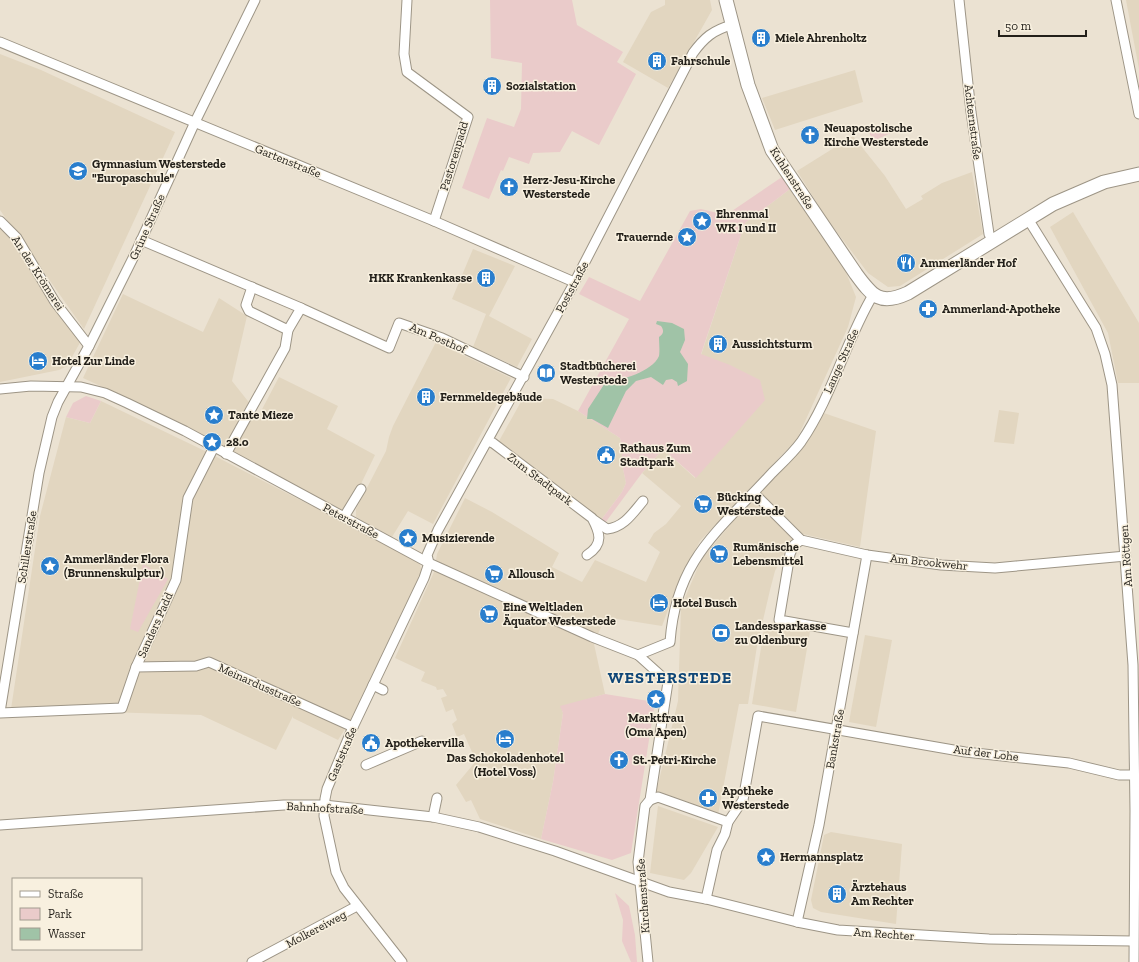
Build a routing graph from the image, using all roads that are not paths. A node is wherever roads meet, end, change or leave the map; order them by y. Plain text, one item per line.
1 (255, 0) edge
2 (407, 0) edge
3 (726, 0) edge
4 (959, 0) edge
5 (1116, 0) edge
6 (732, 25) junction
7 (0, 42) edge
8 (1139, 114) edge
9 (194, 122) junction
10 (1139, 174) edge
11 (1028, 219) junction
12 (434, 221) junction
13 (0, 222) edge
14 (142, 240) junction
15 (992, 242) junction
16 (574, 282) junction
17 (252, 288) junction
18 (873, 295) junction
19 (301, 308) junction
20 (288, 330) junction
21 (89, 346) junction
22 (524, 376) junction
23 (66, 386) junction
24 (0, 389) edge
25 (488, 441) junction
26 (214, 447) junction
27 (226, 454) junction
28 (361, 489) dead end
29 (754, 493) junction
30 (643, 501) dead end
31 (344, 517) junction
32 (592, 518) junction
33 (801, 540) junction
34 (587, 555) dead end
35 (867, 555) junction
36 (1126, 556) junction
37 (429, 563) junction
38 (853, 633) junction
39 (638, 655) junction
40 (136, 667) junction
41 (373, 685) junction
42 (383, 690) dead end
43 (0, 712) edge
44 (353, 727) junction
45 (838, 730) junction
46 (422, 741) dead end
47 (366, 765) dead end
48 (1134, 775) junction
49 (1137, 792) edge
50 (437, 798) dead end
51 (650, 800) junction
52 (324, 805) junction
53 (433, 817) junction
54 (728, 822) junction
55 (0, 825) edge
56 (640, 882) junction
57 (706, 899) junction
58 (357, 906) junction
59 (797, 922) junction
60 (1133, 941) junction
61 (252, 962) edge
62 (402, 962) edge
63 (648, 962) edge
64 (1134, 962) edge

1 - 9 street, Grüne Straße
2 - 12 street, Pastorenpadd
3 - 6 street, Kuhlenstraße
4 - 15 street, Achternstraße
5 - 8 street
6 - 16 street, Poststraße
6 - 18 street, Kuhlenstraße
7 - 9 street, Gartenstraße
9 - 12 street, Gartenstraße
9 - 14 street, Grüne Straße
10 - 11 street
11 - 15 street
11 - 36 street, Am Röttgen
12 - 16 street, Gartenstraße
13 - 21 street, An der Krömerei
14 - 17 street, Am Posthof
14 - 21 street, Grüne Straße
15 - 18 street
16 - 22 street, Poststraße
17 - 19 street, Am Posthof
17 - 20 street
18 - 29 street, Lange Straße
19 - 20 street
19 - 22 street, Am Posthof
20 - 27 street
21 - 23 street, Grüne Straße
22 - 25 street, Poststraße
23 - 24 street, Peterstraße
23 - 26 street, Peterstraße
23 - 43 street, Schillerstraße
25 - 32 street, Zum Stadtpark
25 - 37 street, Poststraße
26 - 27 street, Peterstraße
26 - 40 street, Sanders Padd
27 - 31 street, Peterstraße
28 - 31 street
29 - 33 street
29 - 39 street, Lange Straße
30 - 32 street, Zum Stadtpark
31 - 37 street, Peterstraße
32 - 34 street
33 - 35 street, Am Brookwehr
33 - 38 street
35 - 36 street, Am Brookwehr
35 - 38 street, Bankstraße
36 - 48 street, Am Röttgen
37 - 39 street, Peterstraße
37 - 41 street, Gaststraße
38 - 45 street, Bankstraße
39 - 51 street, Kirchenstraße
40 - 43 street
40 - 44 street, Meinardusstraße
41 - 42 street
41 - 44 street, Gaststraße
44 - 52 street, Gaststraße
45 - 48 street, Auf der Lohe
45 - 54 street, Auf der Lohe
45 - 59 street, Bankstraße
46 - 47 street
48 - 49 street, Am Röttgen
49 - 60 street, Am Röttgen
50 - 53 street
51 - 54 street
51 - 56 street, Kirchenstraße
52 - 53 street, Bahnhofstraße
52 - 55 street, Bahnhofstraße
52 - 58 street, Gaststraße
53 - 56 street, Bahnhofstraße
54 - 57 street
56 - 57 street, Am Rechter
56 - 63 street, Kirchenstraße
57 - 59 street, Am Rechter
58 - 61 street, Molkereiweg
58 - 62 street, Gaststraße
59 - 60 street, Am Rechter
60 - 64 street, Am Röttgen

